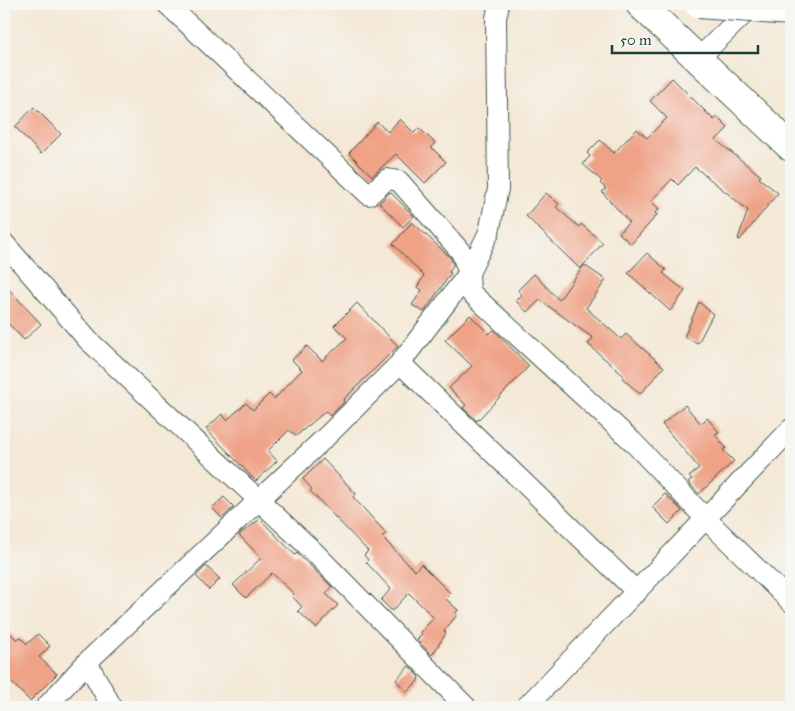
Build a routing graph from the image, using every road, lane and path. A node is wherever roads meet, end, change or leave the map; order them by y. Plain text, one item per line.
1 (167, 4) edge
2 (499, 4) edge
3 (640, 4) edge
4 (699, 4) edge
5 (754, 4) edge
6 (791, 11) edge
7 (697, 60) junction
8 (791, 147) edge
9 (4, 243) edge
10 (469, 274) junction
11 (400, 363) junction
12 (791, 429) edge
13 (258, 501) junction
14 (706, 519) junction
15 (636, 592) junction
16 (791, 602) edge
17 (87, 662) junction
18 (46, 707) edge
19 (112, 707) edge
20 (466, 707) edge
21 (526, 707) edge

1 - 10 street
2 - 10 street
3 - 7 main road
4 - 6 main road, bridge
5 - 7 street
7 - 8 main road
9 - 13 street
10 - 11 street
10 - 14 street
11 - 13 street
11 - 15 street
12 - 14 street
13 - 17 street
13 - 20 street
14 - 15 street
14 - 16 street
15 - 21 street
17 - 18 street
17 - 19 street

